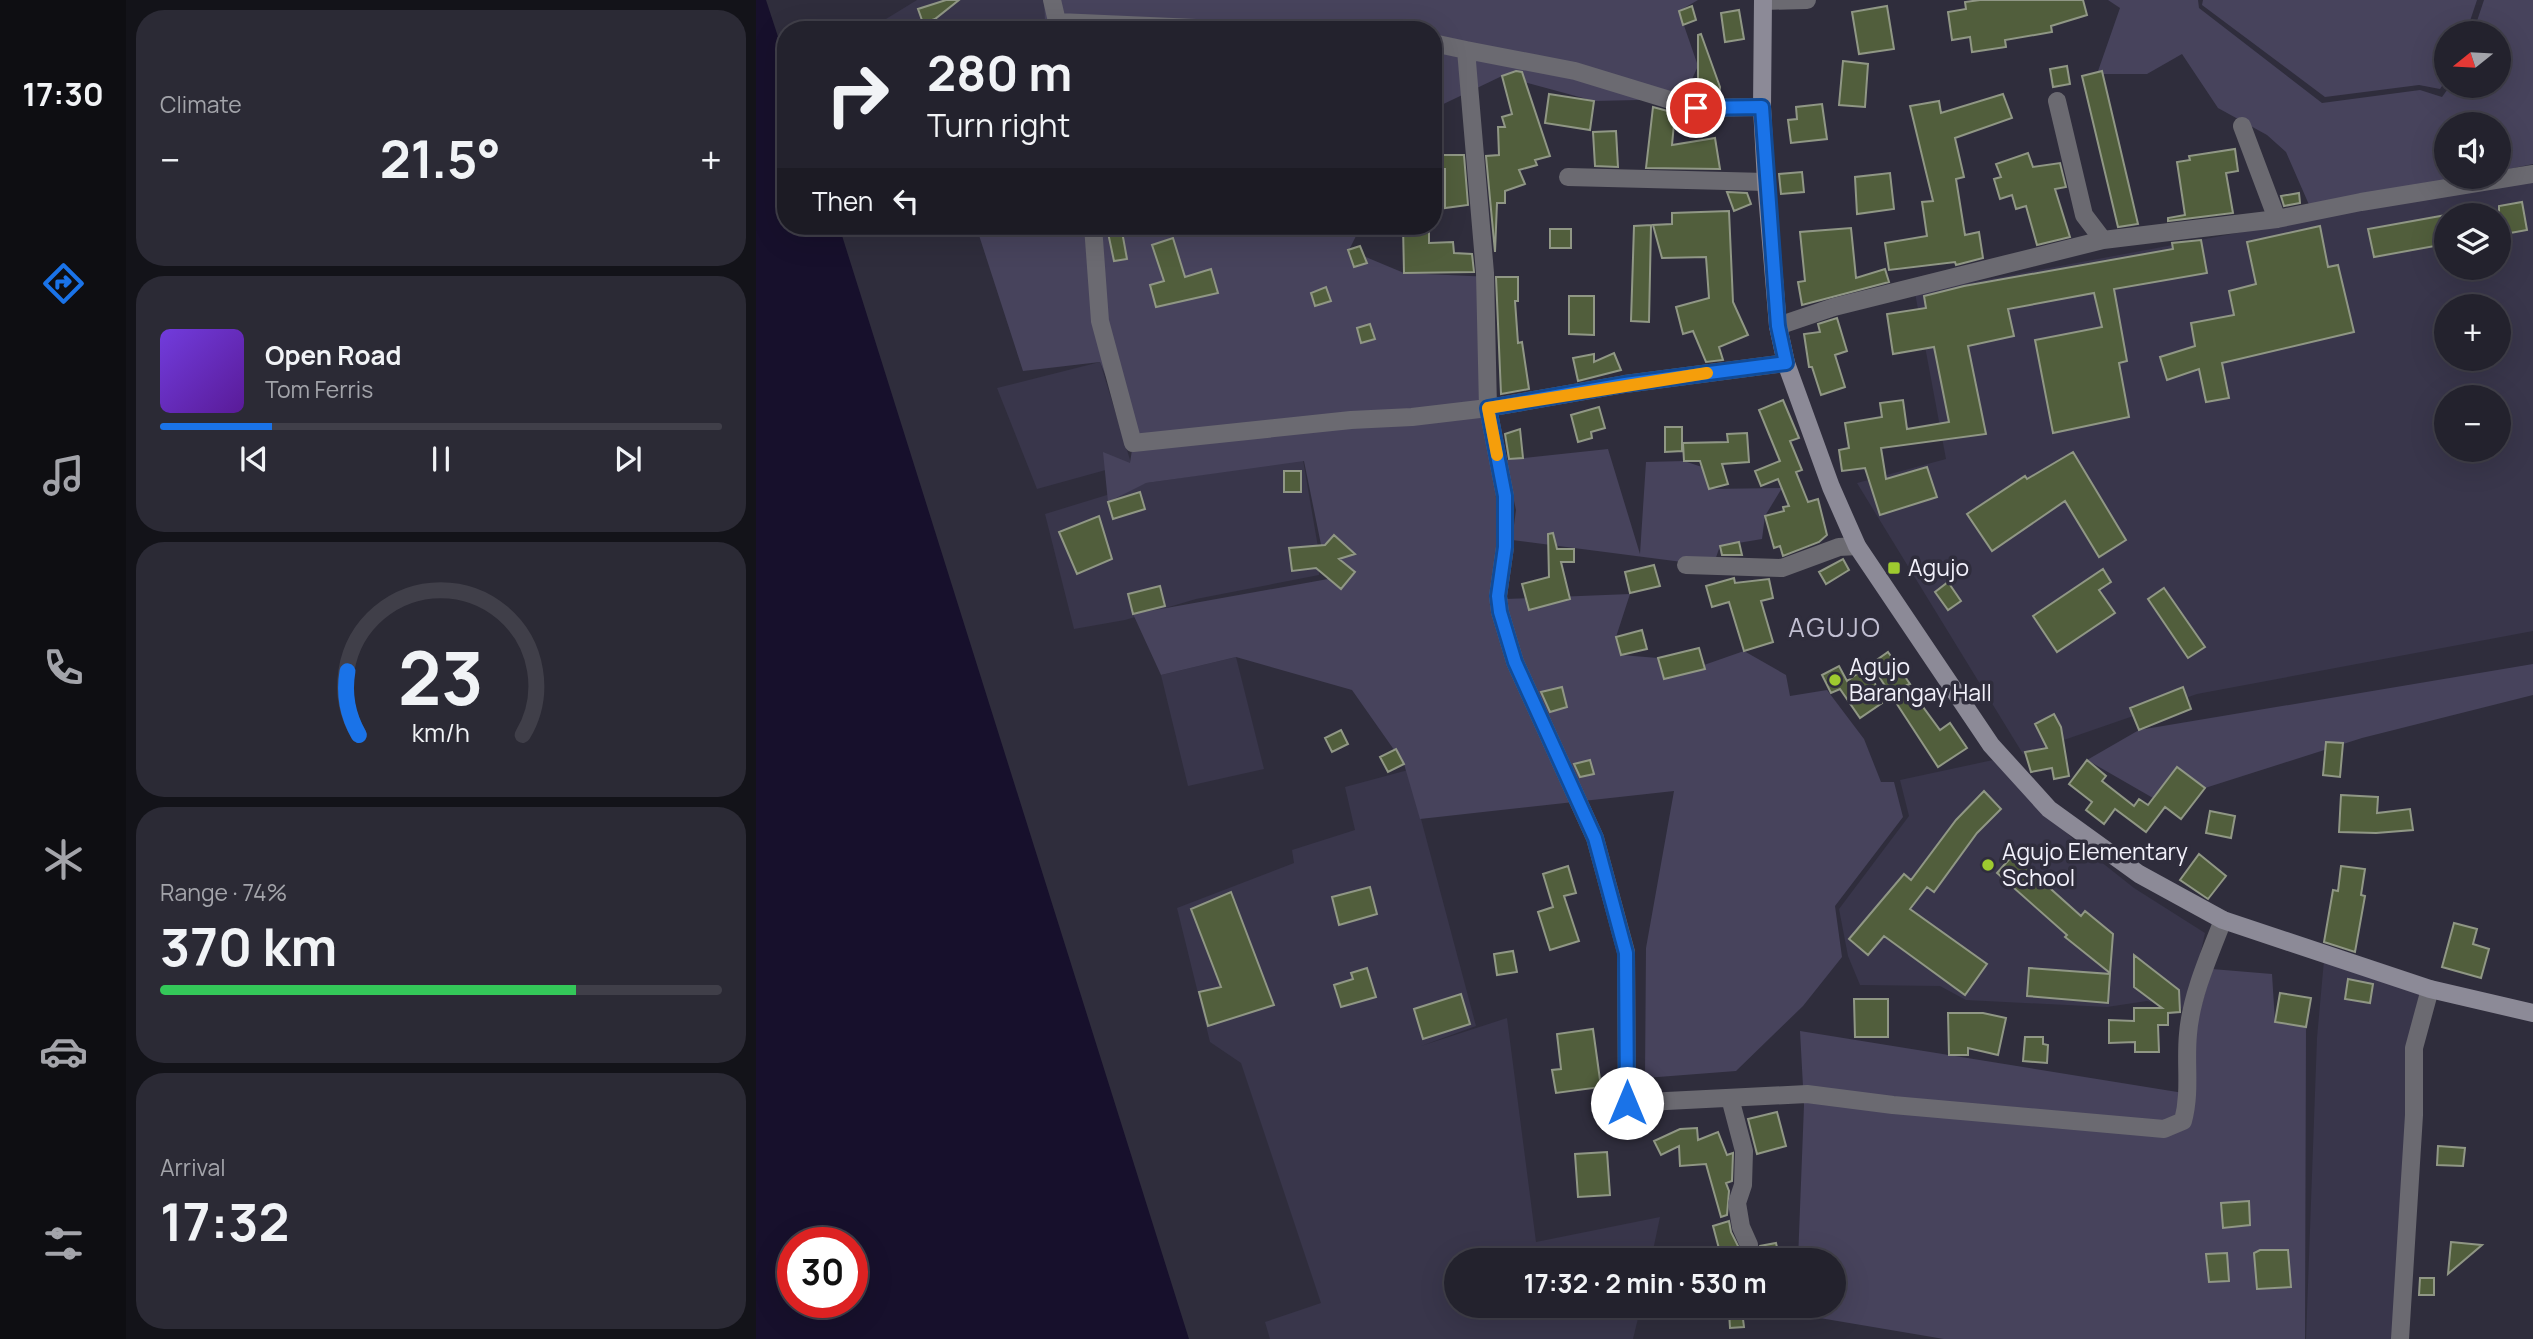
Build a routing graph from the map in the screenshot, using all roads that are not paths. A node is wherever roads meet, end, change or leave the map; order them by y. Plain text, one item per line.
1 (1052, 0) edge
2 (1807, 0) edge
3 (1763, 1) edge
4 (1058, 21) edge
5 (1442, 45) edge
6 (1466, 50) junction
7 (2057, 101) dead end
8 (1762, 107) junction
9 (2242, 126) dead end
10 (2533, 174) edge
11 (1568, 177) dead end
12 (1766, 182) junction
13 (2277, 219) junction
14 (1094, 235) edge
15 (2103, 240) junction
16 (1778, 326) junction
17 (1786, 363) junction
18 (1488, 408) junction
19 (1857, 546) junction
20 (1686, 565) dead end
21 (2223, 920) junction
22 (2430, 989) junction
23 (2533, 1013) edge
24 (1730, 1098) junction
25 (1749, 1245) dead end
26 (2400, 1339) edge

1 - 4 street
2 - 3 street
3 - 8 main road
5 - 6 street
6 - 8 street
6 - 18 street
7 - 15 street
8 - 12 main road
9 - 13 street
10 - 13 street
11 - 12 street
12 - 16 main road
13 - 15 street
14 - 18 street
15 - 16 street
16 - 17 main road
17 - 18 street
17 - 19 main road
18 - 24 street
19 - 20 street
19 - 21 main road
21 - 22 main road
21 - 24 street
22 - 23 main road
22 - 26 street
24 - 25 street

